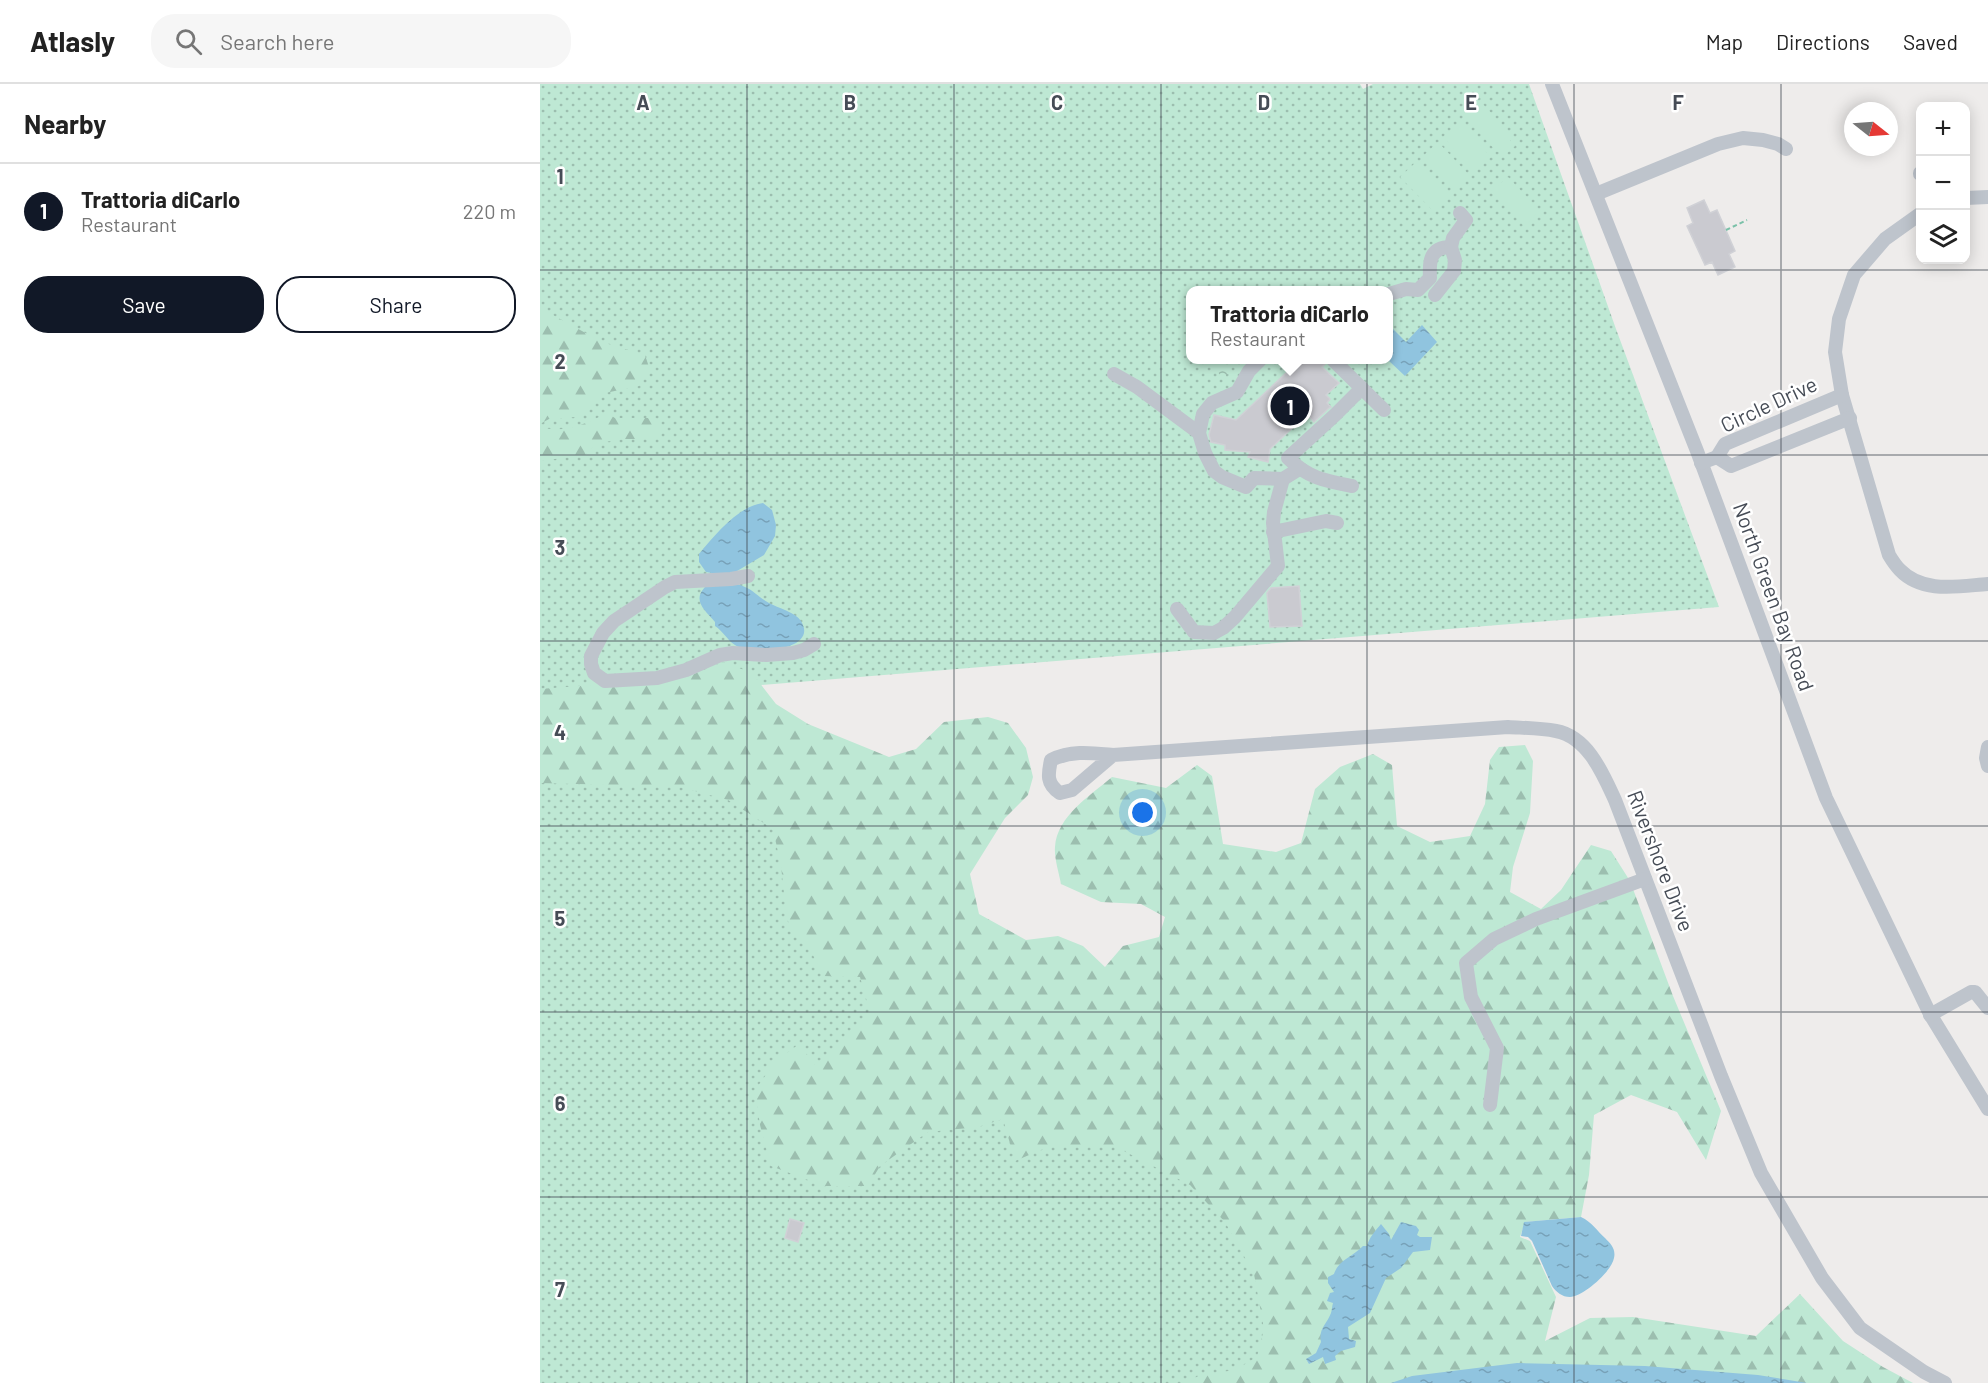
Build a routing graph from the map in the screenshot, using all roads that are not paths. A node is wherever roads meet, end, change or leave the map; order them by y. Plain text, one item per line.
1 (1552, 84) edge
2 (1786, 149) dead end
3 (1596, 194) junction
4 (1988, 197) edge
5 (1970, 198) edge
6 (1460, 213) dead end
7 (1916, 217) edge
8 (1451, 247) junction
9 (1393, 293) edge
10 (1435, 295) dead end
11 (1256, 364) edge
12 (1336, 364) edge
13 (1114, 374) dead end
14 (1362, 388) junction
15 (1842, 395) junction
16 (1384, 410) dead end
17 (1850, 418) junction
18 (1199, 433) junction
19 (1717, 457) junction
20 (1701, 464) junction
21 (1299, 469) junction
22 (1283, 478) junction
23 (1352, 486) dead end
24 (1337, 523) dead end
25 (1274, 532) junction
26 (748, 576) dead end
27 (1988, 584) edge
28 (1177, 609) dead end
29 (814, 644) dead end
30 (1988, 747) edge
31 (1113, 755) dead end
32 (1988, 766) edge
33 (1645, 879) junction
34 (1988, 1008) edge
35 (1930, 1015) junction
36 (1986, 1101) edge
37 (1490, 1105) dead end
38 (1945, 1383) edge

1 - 3 street, North Green Bay Road
2 - 3 street
3 - 20 street, North Green Bay Road
4 - 5 street
6 - 8 street
7 - 15 street
8 - 9 street
8 - 10 street
11 - 18 street
12 - 14 street
13 - 18 street
14 - 16 street
14 - 21 street
15 - 17 street
15 - 19 street, Circle Drive
17 - 19 street, Circle Drive
17 - 27 street
18 - 22 street
19 - 20 street, Circle Drive
20 - 35 street, North Green Bay Road
21 - 22 street
21 - 23 street
22 - 25 street
24 - 25 street
25 - 28 street
26 - 29 street
30 - 32 street
31 - 33 street, Rivershore Drive
33 - 37 street
33 - 38 street, Rivershore Drive
34 - 35 street
35 - 36 street, North Green Bay Road

